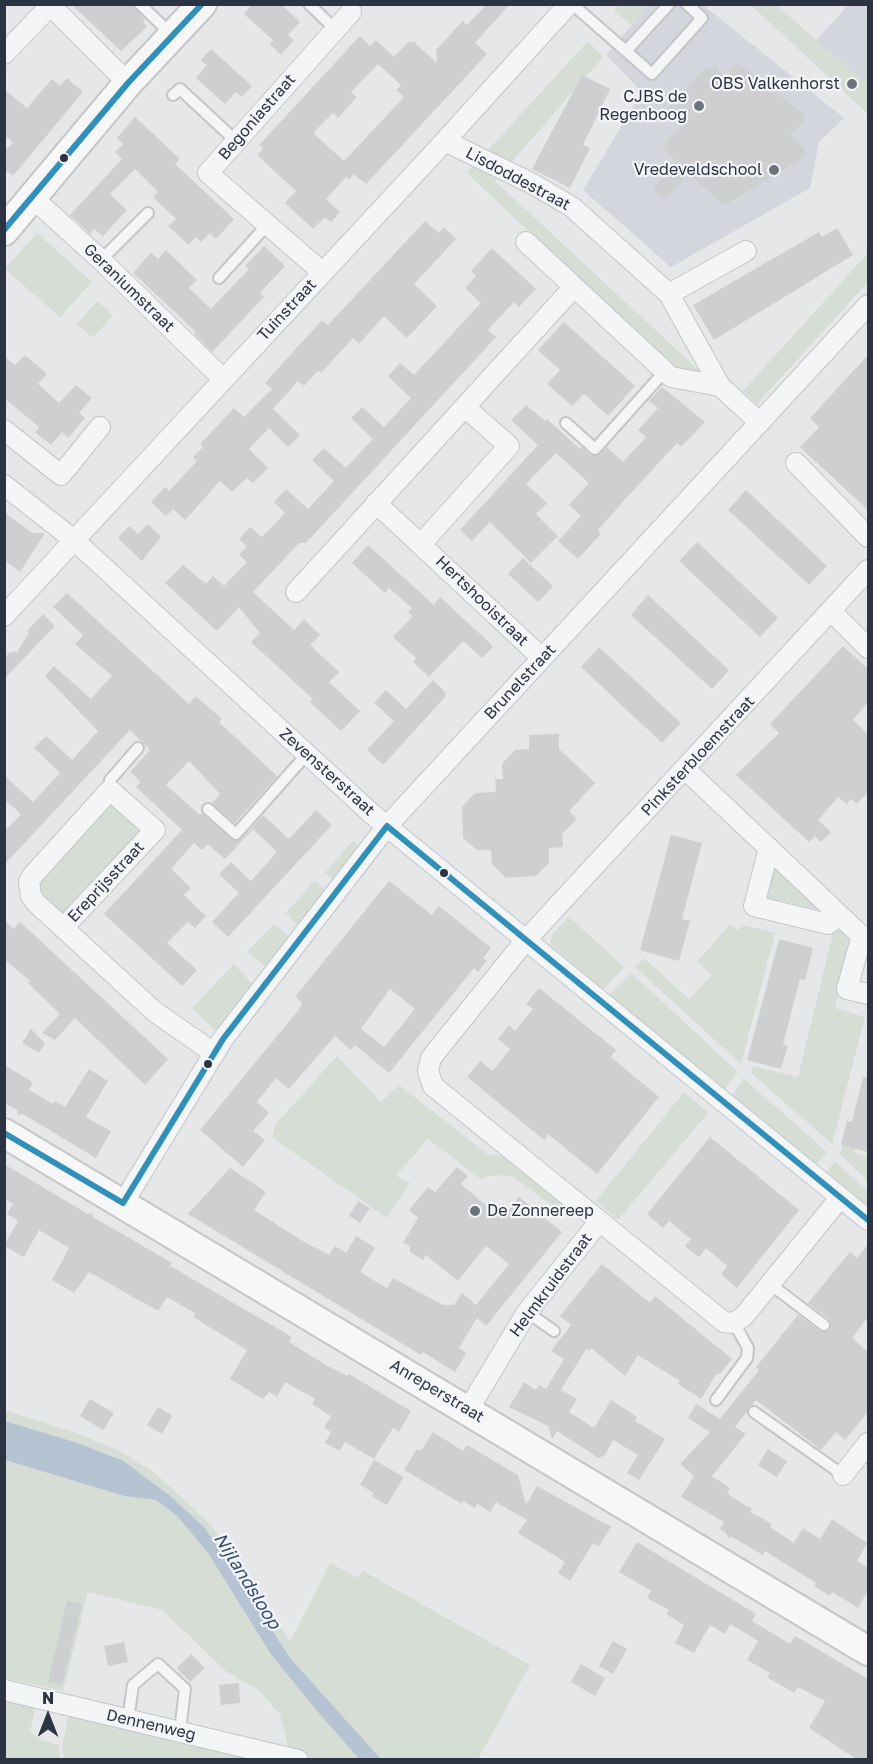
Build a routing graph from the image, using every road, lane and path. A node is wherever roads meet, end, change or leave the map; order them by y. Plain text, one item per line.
1 (140, 4) edge
2 (202, 4) edge
3 (309, 4) edge
4 (571, 4) edge
5 (669, 4) edge
6 (687, 4) edge
7 (50, 5) edge
8 (351, 12) dead end
9 (335, 29) junction
10 (173, 36) junction
11 (627, 51) junction
12 (4, 54) edge
13 (128, 83) junction
14 (173, 95) dead end
15 (447, 139) junction
16 (236, 141) junction
17 (33, 198) junction
18 (148, 213) dead end
19 (267, 225) junction
20 (4, 231) edge
21 (526, 242) dead end
22 (746, 251) dead end
23 (102, 260) junction
24 (322, 272) junction
25 (219, 278) dead end
26 (573, 288) junction
27 (669, 294) junction
28 (868, 304) edge
29 (665, 371) junction
30 (224, 379) junction
31 (720, 386) junction
32 (466, 408) junction
33 (759, 422) junction
34 (566, 423) dead end
35 (100, 427) dead end
36 (4, 430) edge
37 (796, 463) dead end
38 (4, 485) edge
39 (376, 502) junction
40 (868, 537) edge
41 (74, 540) junction
42 (421, 544) junction
43 (868, 570) edge
44 (296, 592) dead end
45 (831, 612) junction
46 (4, 616) edge
47 (868, 648) edge
48 (542, 658) junction
49 (138, 748) dead end
50 (307, 754) junction
51 (685, 769) junction
52 (111, 790) junction
53 (208, 809) dead end
54 (387, 826) junction
55 (769, 848) junction
56 (839, 915) junction
57 (64, 927) junction
58 (865, 938) edge
59 (525, 941) junction
60 (868, 994) edge
61 (214, 1053) junction
62 (4, 1132) edge
63 (840, 1198) junction
64 (123, 1203) junction
65 (868, 1220) edge
66 (599, 1222) junction
67 (770, 1284) junction
68 (527, 1312) junction
69 (734, 1323) junction
70 (824, 1325) dead end
71 (554, 1331) dead end
72 (716, 1400) dead end
73 (468, 1410) junction
74 (754, 1412) dead end
75 (868, 1443) edge
76 (843, 1475) joint
77 (868, 1651) edge
78 (4, 1690) edge
79 (128, 1720) junction
80 (180, 1731) junction
81 (298, 1760) edge

1 - 10 lane
2 - 10 street
3 - 9 lane
4 - 11 lane
4 - 15 street, Tuinstraat
5 - 11 lane
6 - 11 lane
7 - 12 street
7 - 13 street
8 - 9 street, Begoniastraat
9 - 16 street, Begoniastraat
10 - 13 street
13 - 17 street
14 - 16 lane
15 - 24 street, Tuinstraat
15 - 27 street, Lisdoddestraat
16 - 19 street, Begoniastraat
17 - 20 street
17 - 23 street, Geraniumstraat
18 - 23 lane
19 - 24 street, Begoniastraat
19 - 25 lane
21 - 26 street
22 - 27 street
23 - 30 street, Geraniumstraat
24 - 30 street, Tuinstraat
26 - 29 street
26 - 32 street
27 - 31 street, Lisdoddestraat
28 - 33 street, Brunelstraat
29 - 31 street
29 - 34 lane
30 - 41 street, Tuinstraat
31 - 33 street, Lisdoddestraat
32 - 39 street
32 - 42 street, Hertshooistraat
33 - 48 street, Brunelstraat
35 - 36 street
37 - 40 street
38 - 41 street, Zevensterstraat
39 - 42 street, Hertshooistraat
39 - 44 street
41 - 46 street, Tuinstraat
41 - 50 street, Zevensterstraat
42 - 48 street, Hertshooistraat
43 - 45 street, Pinksterbloemstraat
45 - 47 street
45 - 51 street, Pinksterbloemstraat
48 - 54 street, Brunelstraat
49 - 52 lane
50 - 53 lane
50 - 54 street, Zevensterstraat
51 - 55 street
51 - 59 street, Pinksterbloemstraat
52 - 57 street, Ereprijsstraat
52 - 57 street, Ereprijsstraat
54 - 59 street, Zevensterstraat
54 - 61 street, Brunelstraat
55 - 56 street
55 - 56 street
56 - 58 street
57 - 61 street, Ereprijsstraat
58 - 60 street
59 - 63 street, Zevensterstraat
59 - 66 street, Pinksterbloemstraat
61 - 64 street, Brunelstraat
62 - 64 street, Anreperstraat
63 - 65 street, Zevensterstraat
63 - 67 street
64 - 73 street, Anreperstraat
66 - 68 street, Helmkruidstraat
66 - 69 street, Pinksterbloemstraat
67 - 69 street
67 - 70 lane
68 - 71 lane
68 - 73 street, Helmkruidstraat
69 - 72 lane
73 - 77 street, Anreperstraat
74 - 76 lane
75 - 76 street
78 - 79 street, Dennenweg
79 - 80 street, Dennenweg
79 - 80 lane
80 - 81 street, Dennenweg

